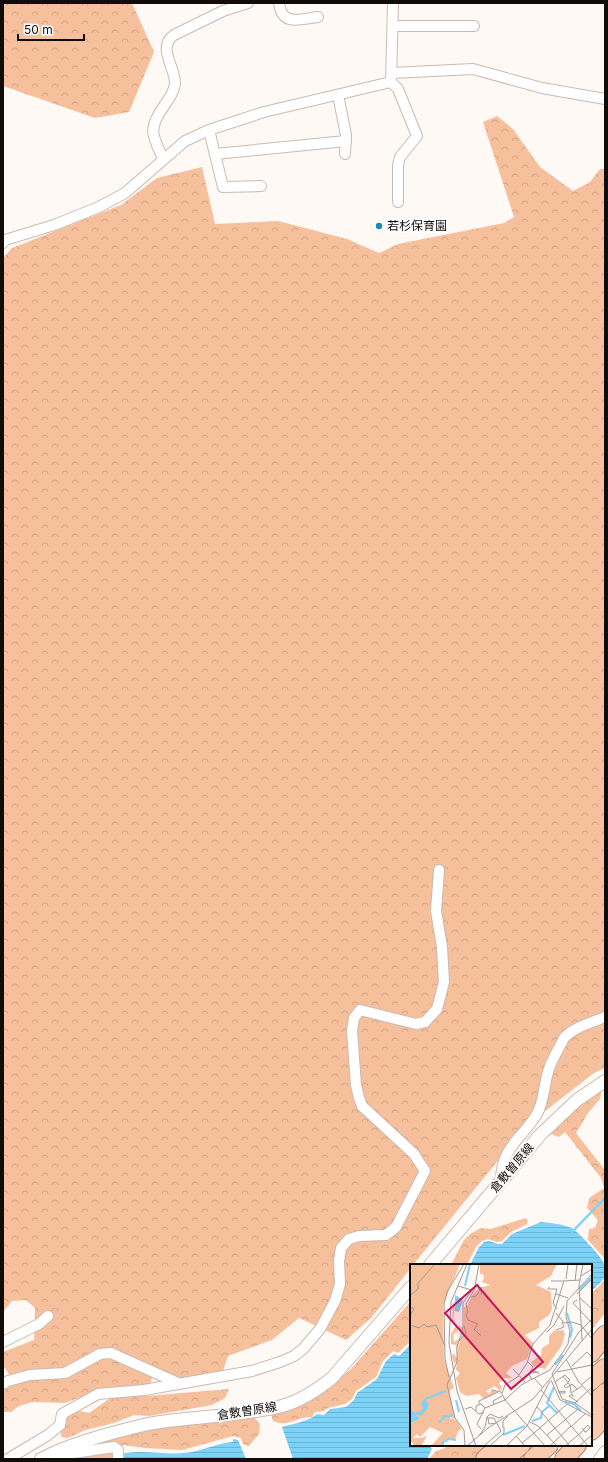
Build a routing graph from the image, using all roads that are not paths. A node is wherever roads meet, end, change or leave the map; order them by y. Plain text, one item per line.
1 (248, 3) edge
2 (279, 3) edge
3 (393, 3) edge
4 (318, 17) dead end
5 (393, 26) junction
6 (474, 26) dead end
7 (392, 77) junction
8 (338, 95) junction
9 (605, 99) edge
10 (210, 130) junction
11 (346, 141) junction
12 (215, 154) junction
13 (345, 154) dead end
14 (163, 159) junction
15 (261, 186) dead end
16 (398, 202) dead end
17 (3, 243) edge
18 (439, 870) dead end
19 (605, 1017) edge
20 (605, 1081) edge
21 (501, 1181) junction
22 (431, 1264) edge
23 (410, 1288) edge
24 (48, 1316) dead end
25 (605, 1336) edge
26 (3, 1342) edge
27 (592, 1352) edge
28 (605, 1368) edge
29 (592, 1380) edge
30 (179, 1383) junction
31 (3, 1384) edge
32 (605, 1393) edge
33 (592, 1405) edge
34 (605, 1416) edge
35 (592, 1429) edge
36 (500, 1446) edge
37 (519, 1446) edge
38 (548, 1446) edge
39 (577, 1446) edge
40 (57, 1451) junction
41 (605, 1451) edge
42 (8, 1459) edge
43 (41, 1459) edge
44 (118, 1459) edge
45 (486, 1459) edge
46 (504, 1459) edge
47 (533, 1459) edge
48 (564, 1459) edge
49 (599, 1459) edge

1 - 14 street
2 - 4 street
3 - 5 street
5 - 6 street
5 - 7 street
7 - 8 street
7 - 9 street
7 - 16 street
8 - 10 street
8 - 11 street
10 - 12 street
10 - 14 street
11 - 12 street
11 - 13 street
12 - 15 street
14 - 17 street
18 - 30 street
19 - 21 street
20 - 21 street, 倉敷曽原線
21 - 22 street, 倉敷曽原線
23 - 40 street, 倉敷曽原線
24 - 26 street
25 - 27 highway
28 - 29 highway
30 - 31 street
30 - 42 street
32 - 33 highway
34 - 35 highway
36 - 45 highway
37 - 46 highway
38 - 47 highway
39 - 48 highway
40 - 43 street, 倉敷曽原線
40 - 44 street
41 - 49 street

